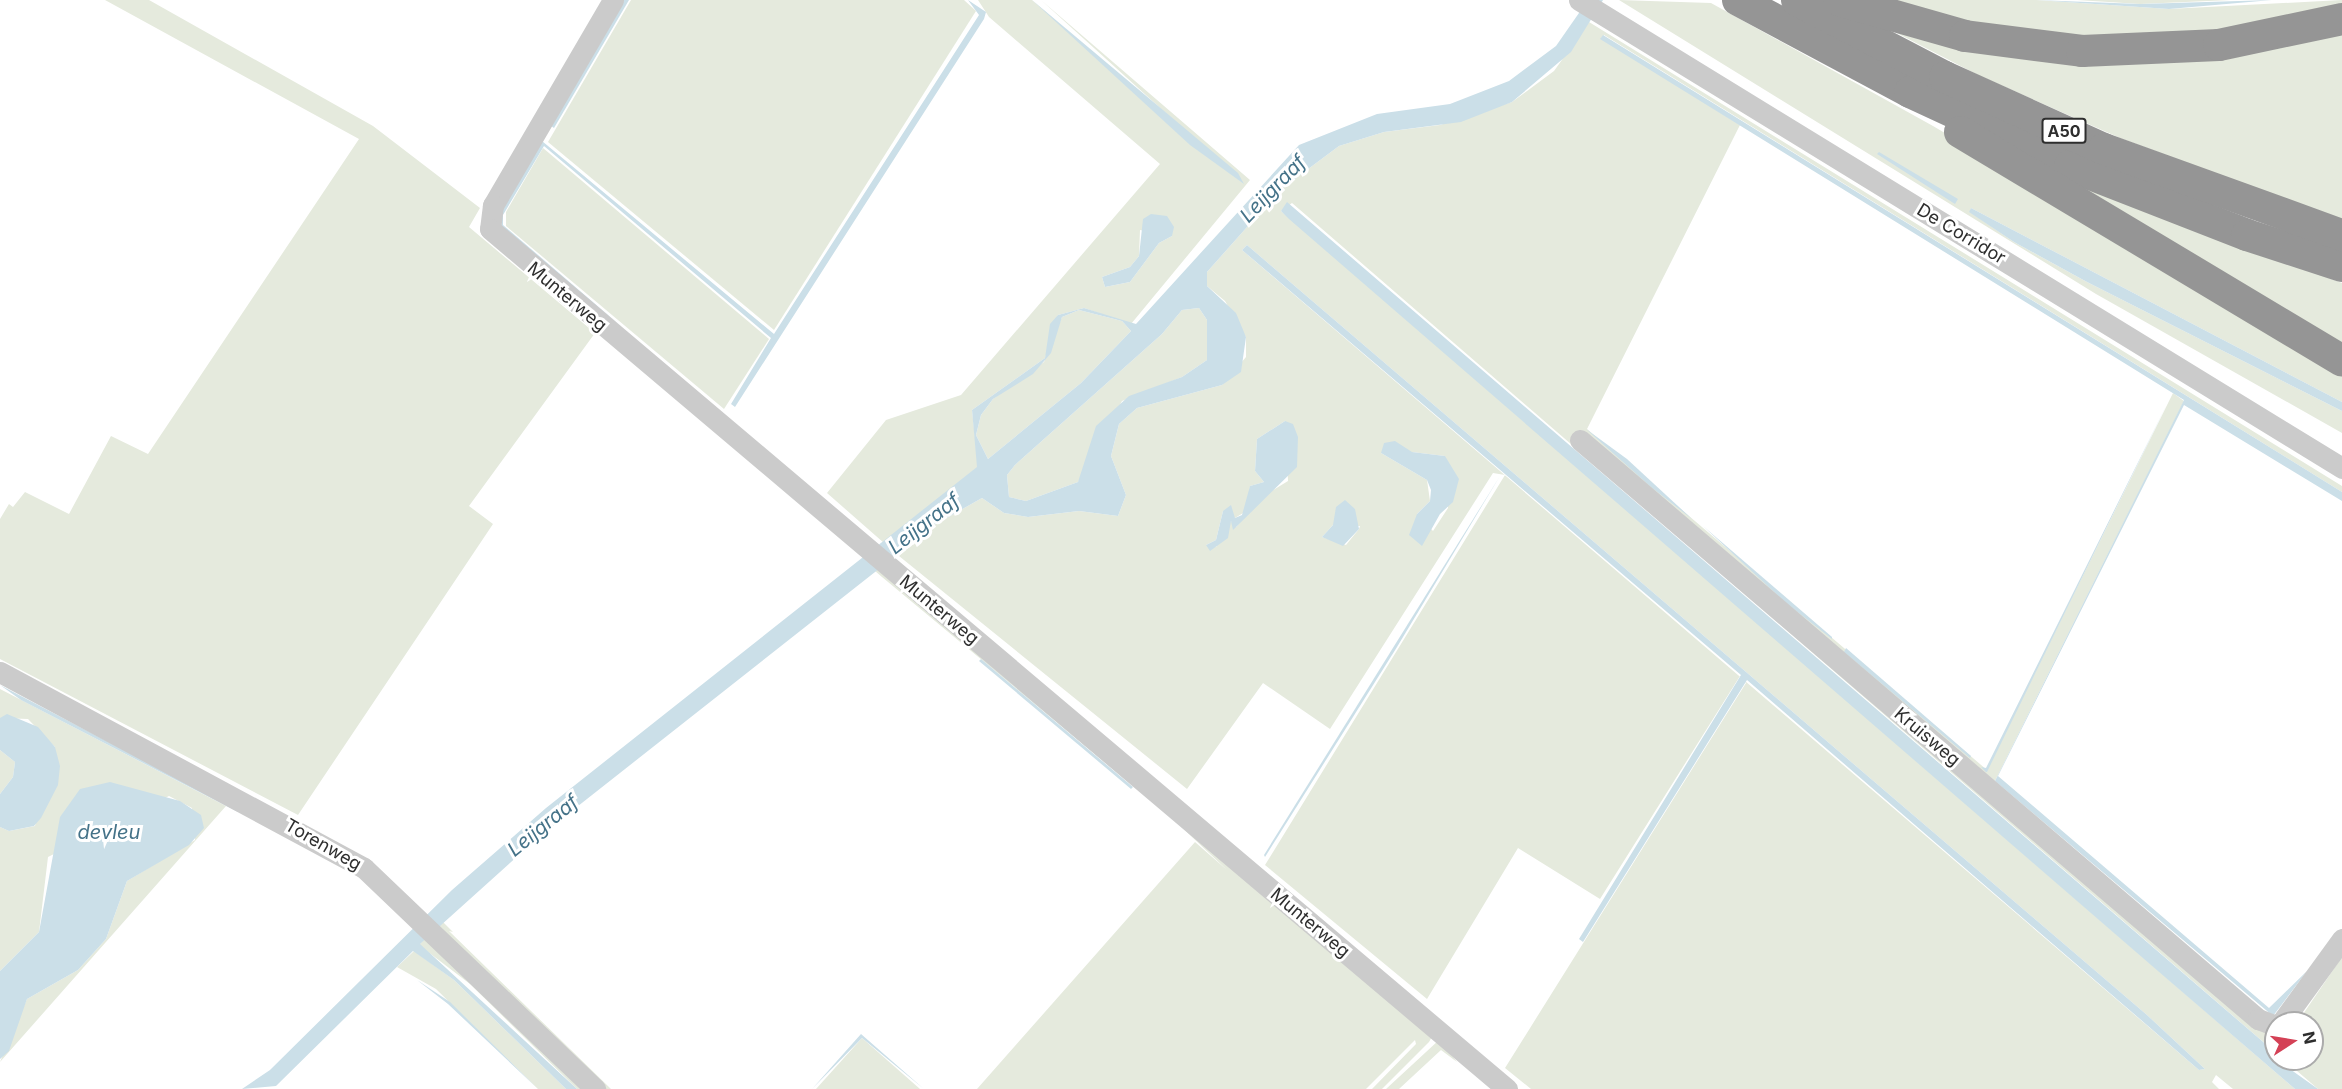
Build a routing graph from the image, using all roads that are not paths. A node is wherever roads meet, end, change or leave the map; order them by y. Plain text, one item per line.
1 (613, 0) edge
2 (1580, 0) edge
3 (1738, 0) edge
4 (1797, 0) edge
5 (1839, 0) edge
6 (2342, 19) edge
7 (1910, 92) junction
8 (2342, 236) edge
9 (2342, 266) edge
10 (2342, 361) edge
11 (1580, 440) dead end
12 (2342, 468) edge
13 (0, 672) edge
14 (2342, 939) edge
15 (2291, 1011) edge
16 (2264, 1021) edge
17 (595, 1089) edge
18 (1507, 1089) edge

1 - 18 street, Munterweg
2 - 12 street, De Corridor
3 - 7 highway, A50
4 - 8 highway, A50
5 - 6 highway
7 - 9 highway, A50
7 - 10 highway, A50
11 - 16 street, Kruisweg
13 - 17 street, Torenweg
14 - 15 street

